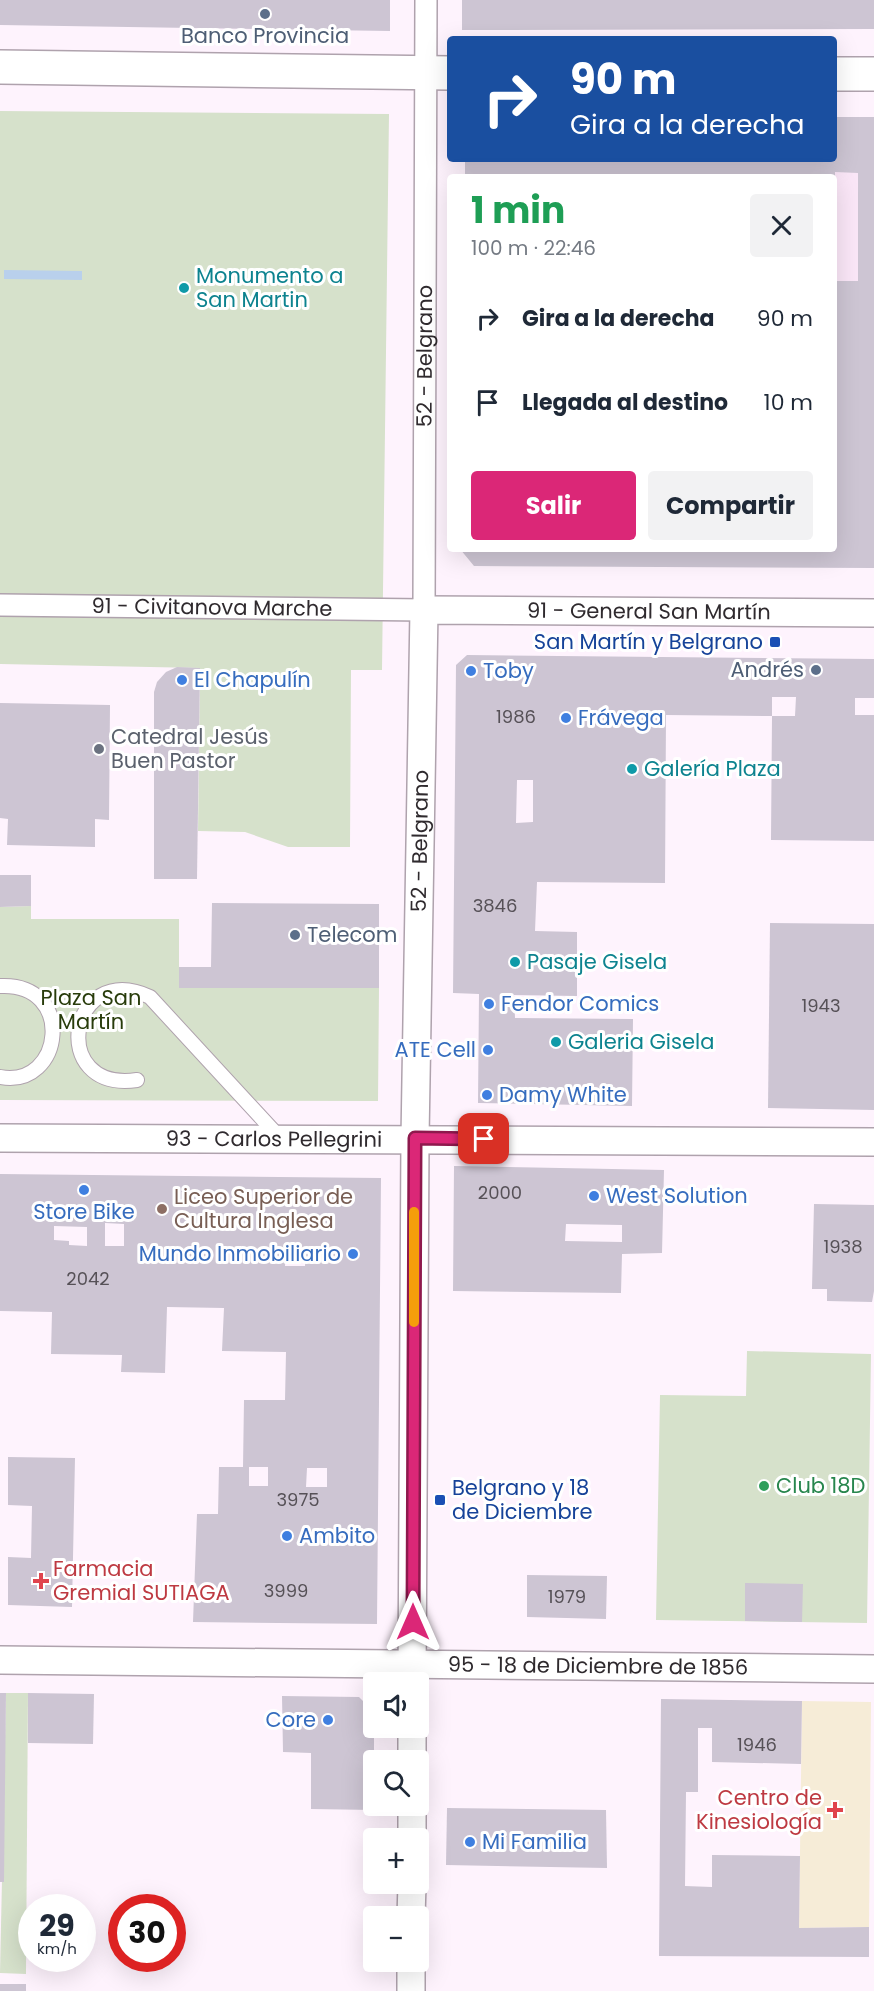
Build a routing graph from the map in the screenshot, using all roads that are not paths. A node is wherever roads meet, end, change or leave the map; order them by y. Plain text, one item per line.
1 (426, 0) edge
2 (0, 67) edge
3 (438, 73) edge
4 (837, 74) edge
5 (874, 74) edge
6 (0, 605) edge
7 (424, 610) junction
8 (874, 613) edge
9 (0, 986) edge
10 (0, 1077) edge
11 (137, 1080) dead end
12 (0, 1138) edge
13 (279, 1138) junction
14 (415, 1138) junction
15 (874, 1142) edge
16 (0, 1660) edge
17 (874, 1669) edge
18 (363, 1672) edge
19 (412, 1672) edge
20 (429, 1674) edge
21 (411, 1972) edge
22 (411, 1991) edge

1 - 3 street, 52 - Belgrano
2 - 3 street
3 - 7 street, 52 - Belgrano
4 - 5 street
6 - 7 street, 91 - Civitanova Marche
7 - 8 street, 91 - General San Martín
7 - 14 street, 52 - Belgrano
9 - 10 lane
11 - 13 lane
12 - 13 street, 93 - Carlos Pellegrini
13 - 14 street, 93 - Carlos Pellegrini
14 - 15 street, 93 - Carlos Pellegrini
14 - 19 street, 52 - Belgrano
16 - 18 street, 95 - 18 de Diciembre de 1856
17 - 20 street, 95 - 18 de Diciembre de 1856
21 - 22 street

